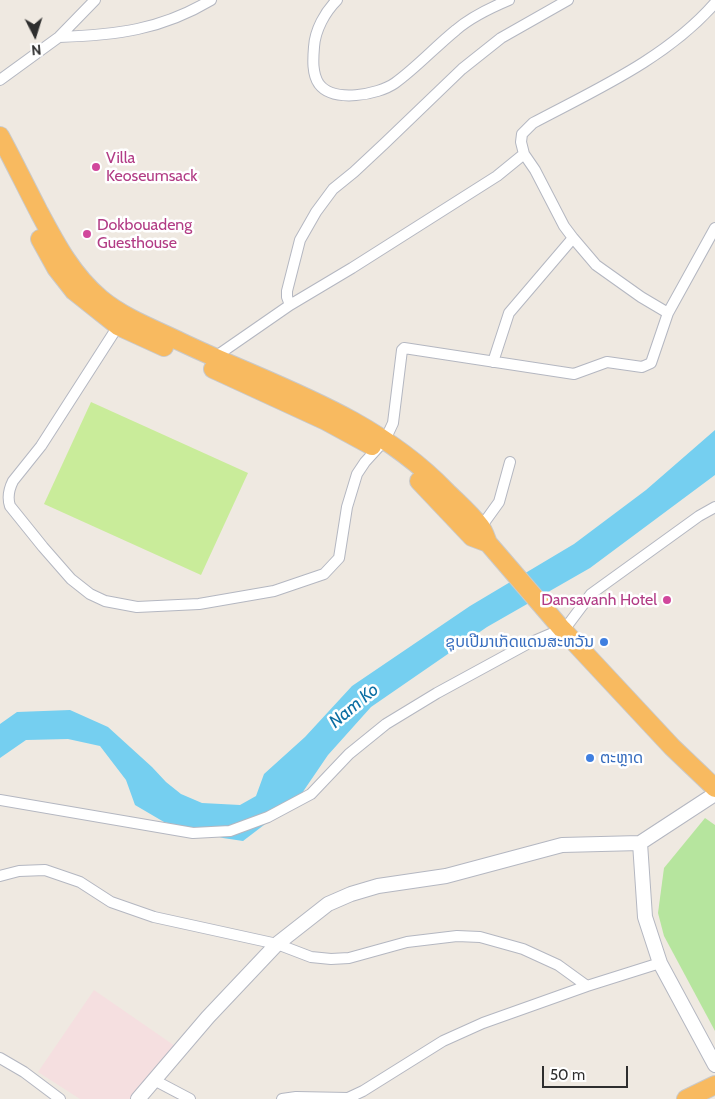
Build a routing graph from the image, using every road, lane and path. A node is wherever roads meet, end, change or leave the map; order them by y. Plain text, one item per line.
1 (95, 0) edge
2 (211, 0) edge
3 (337, 0) edge
4 (509, 0) edge
5 (568, 0) edge
6 (715, 3) edge
7 (59, 37) junction
8 (0, 80) edge
9 (0, 136) edge
10 (524, 154) junction
11 (0, 161) edge
12 (715, 228) edge
13 (573, 238) junction
14 (290, 305) junction
15 (668, 313) junction
16 (122, 320) junction
17 (210, 362) junction
18 (493, 362) junction
19 (381, 445) junction
20 (510, 462) dead end
21 (715, 507) edge
22 (489, 542) junction
23 (562, 628) junction
24 (715, 788) edge
25 (715, 794) edge
26 (0, 800) edge
27 (640, 843) junction
28 (0, 876) edge
29 (277, 944) junction
30 (660, 963) junction
31 (587, 986) junction
32 (0, 1058) edge
33 (715, 1065) edge
34 (154, 1080) junction
35 (715, 1085) edge
36 (60, 1099) edge
37 (138, 1099) edge
38 (190, 1099) edge
39 (282, 1099) edge
40 (686, 1099) edge

1 - 7 street
2 - 7 street
3 - 4 street
5 - 14 street
6 - 10 street
7 - 8 street
9 - 16 highway
10 - 13 street
10 - 14 street
11 - 16 highway
12 - 15 street
13 - 15 street
13 - 18 street
14 - 17 street
15 - 18 street
16 - 17 highway
16 - 19 street
17 - 19 highway
18 - 19 street
19 - 22 highway
20 - 22 street
21 - 23 street
22 - 23 highway
23 - 24 highway
23 - 26 street
25 - 27 street
27 - 29 street
27 - 30 street
28 - 29 street
29 - 31 street
29 - 34 street
30 - 31 street
30 - 33 street
31 - 39 street
32 - 36 street
34 - 37 street
34 - 38 street
35 - 40 highway

